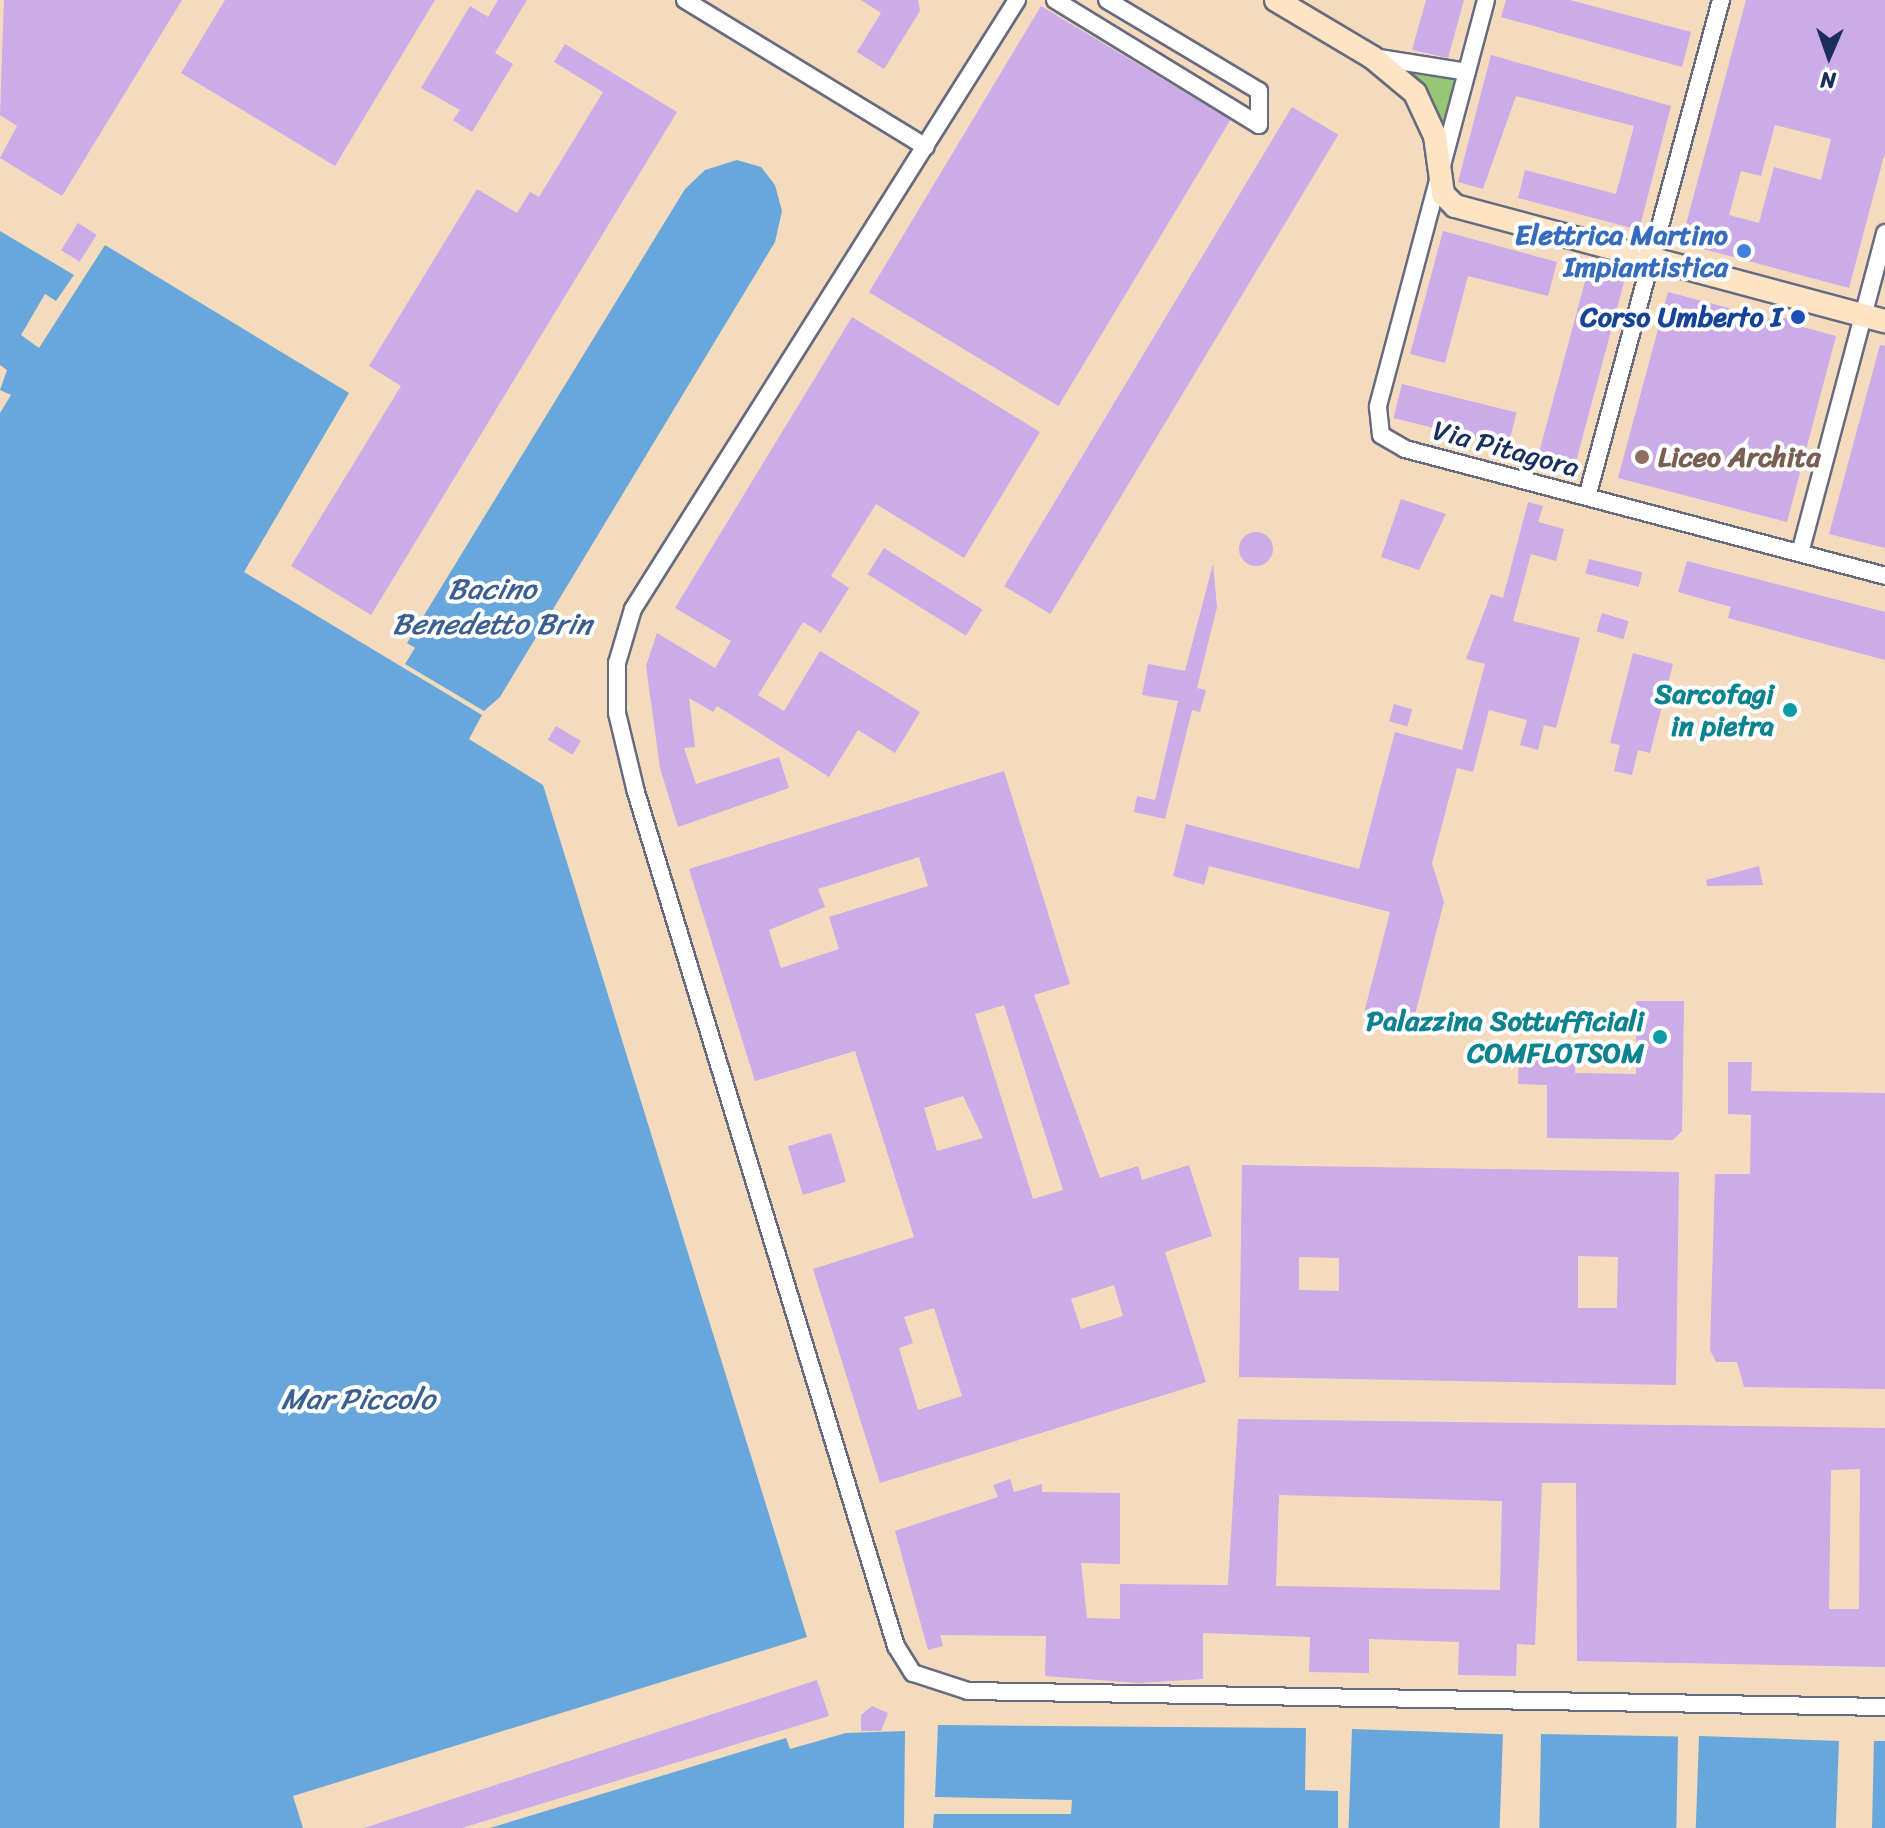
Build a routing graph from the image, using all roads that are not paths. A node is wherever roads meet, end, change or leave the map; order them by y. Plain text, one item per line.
1 (685, 0) edge
2 (1017, 0) edge
3 (1055, 0) edge
4 (1107, 0) edge
5 (1276, 0) edge
6 (1486, 0) edge
7 (1721, 0) edge
8 (1372, 57) junction
9 (1467, 72) junction
10 (926, 147) junction
11 (1439, 170) junction
12 (1885, 233) edge
13 (1651, 259) junction
14 (1874, 318) edge
15 (1587, 497) junction
16 (1800, 553) junction
17 (1885, 576) edge
18 (1885, 1707) edge

1 - 10 street
2 - 10 street
3 - 4 street
5 - 8 main road
6 - 9 street
7 - 13 street
8 - 9 street
8 - 11 main road
9 - 11 street
10 - 18 street
11 - 13 main road
11 - 15 street, Via Pitagora
12 - 14 street
13 - 14 main road
13 - 15 street
14 - 16 street
15 - 16 street, Via Pitagora
16 - 17 street, Via Pitagora

